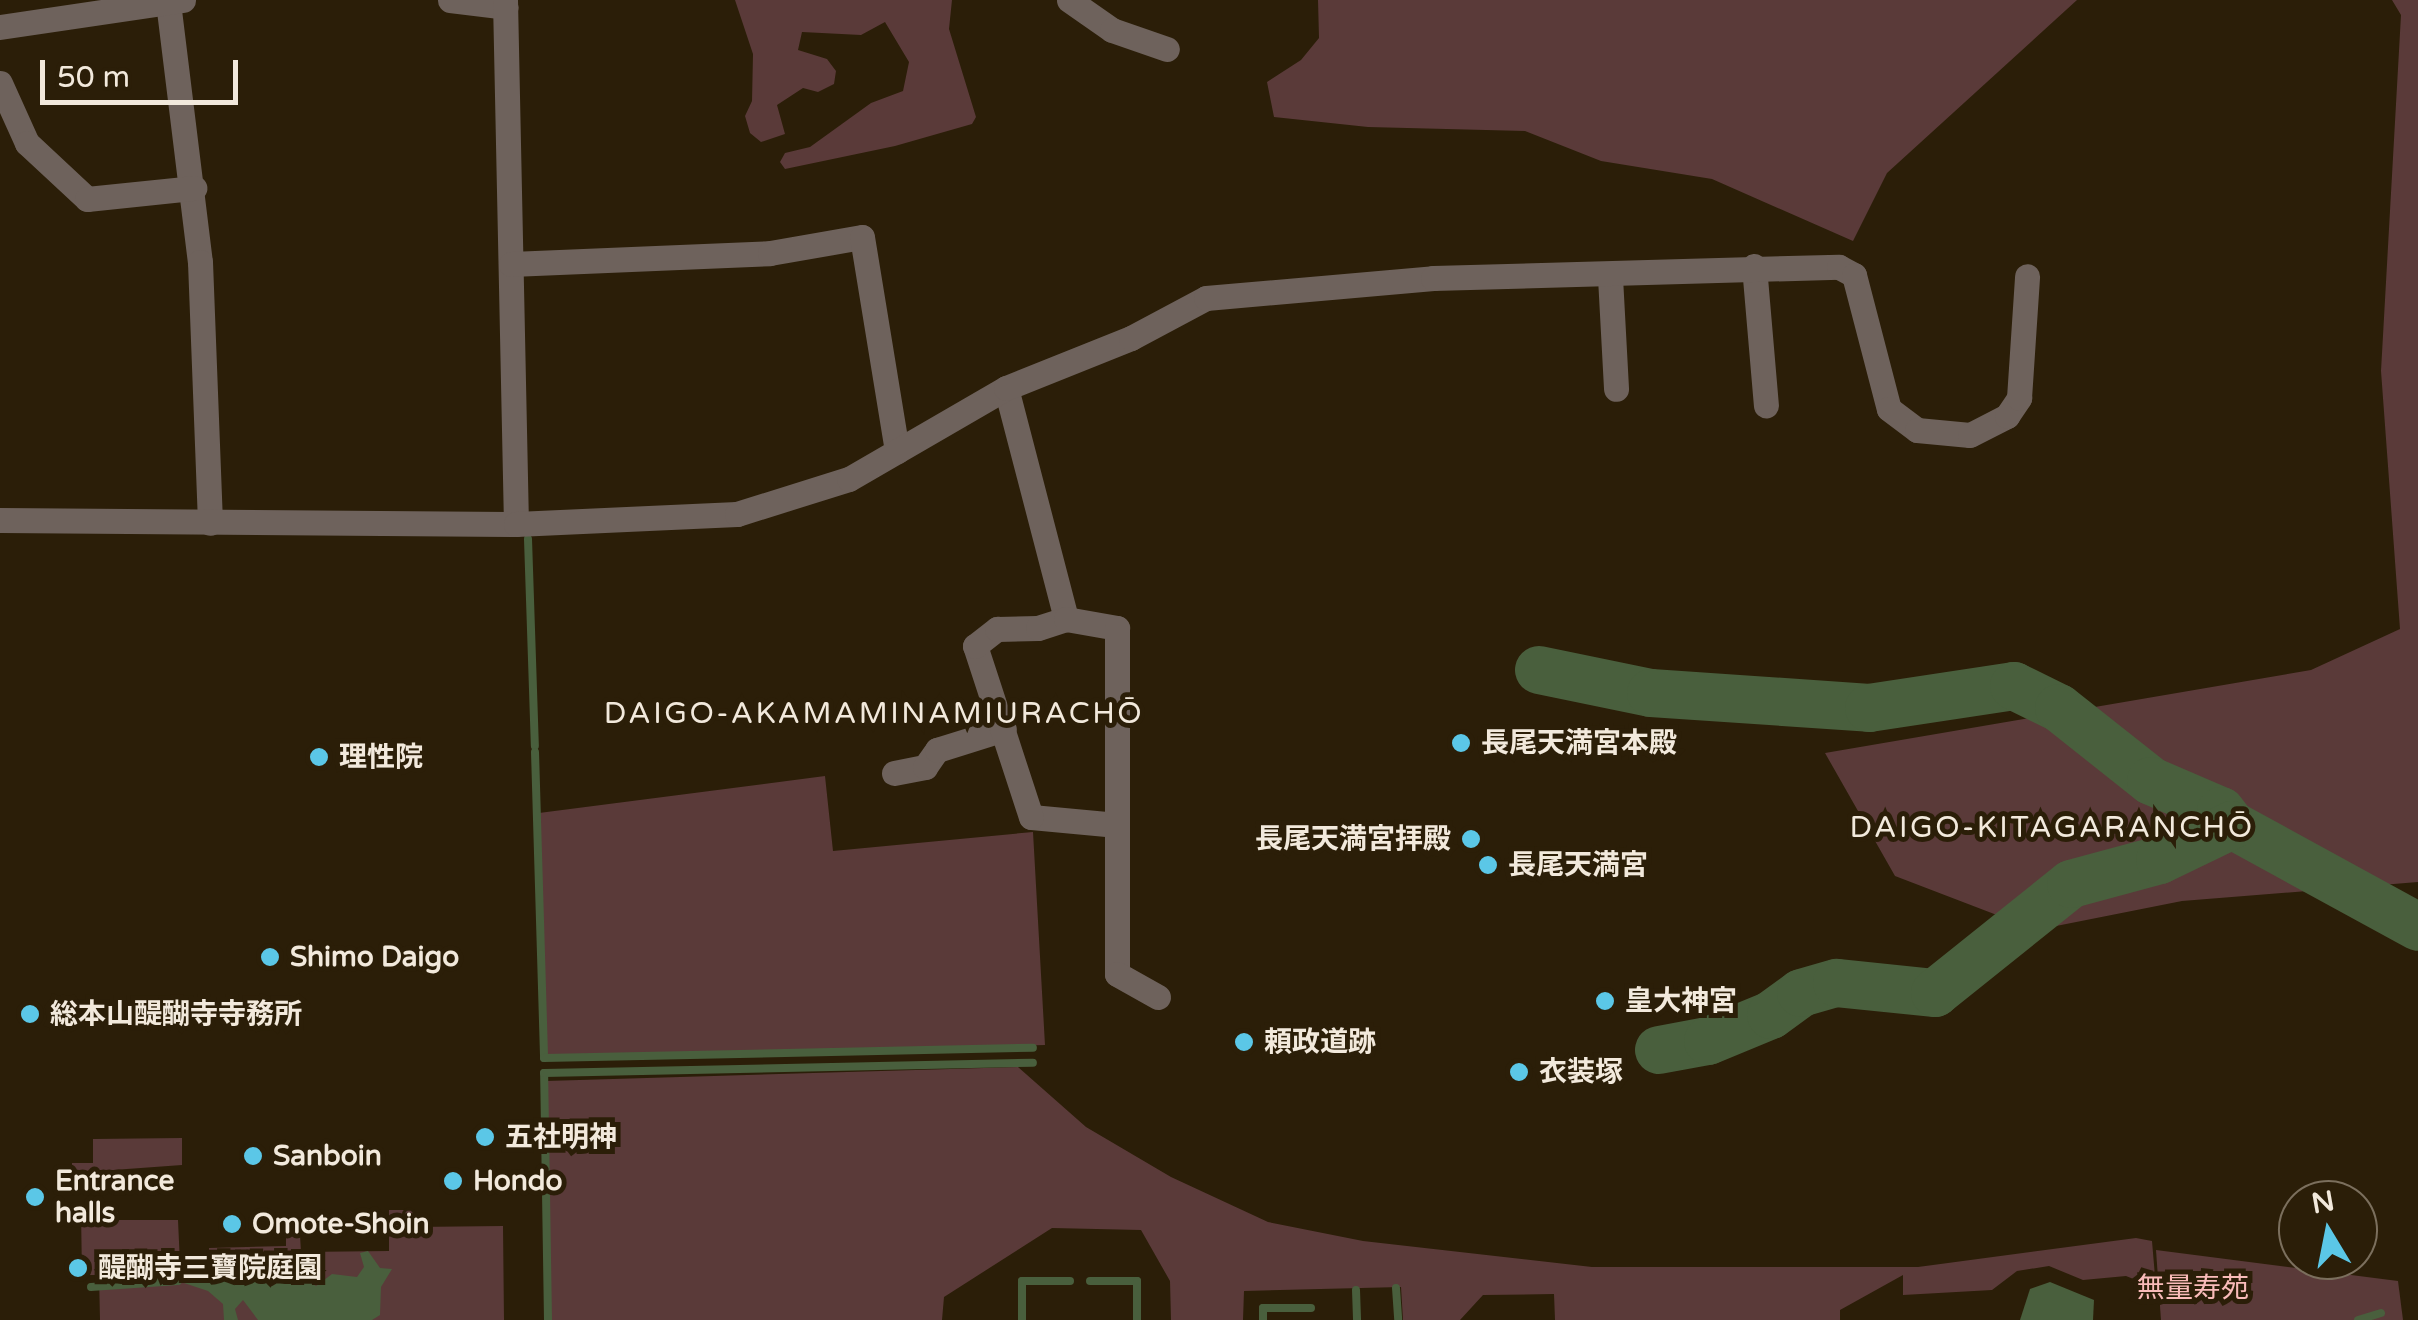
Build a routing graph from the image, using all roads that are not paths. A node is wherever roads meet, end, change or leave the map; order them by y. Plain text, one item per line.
1 (450, 0) edge
2 (1070, 0) edge
3 (177, 1) edge
4 (506, 4) edge
5 (0, 27) edge
6 (1167, 49) dead end
7 (0, 82) edge
8 (194, 188) junction
9 (510, 264) junction
10 (1754, 266) junction
11 (2026, 276) dead end
12 (1610, 277) junction
13 (1006, 388) junction
14 (1616, 389) dead end
15 (1766, 406) dead end
16 (897, 450) junction
17 (0, 520) edge
18 (210, 523) junction
19 (516, 524) junction
20 (1066, 619) junction
21 (1004, 729) junction
22 (894, 773) dead end
23 (1116, 825) junction
24 (1158, 997) dead end

1 - 4 street
2 - 6 street
3 - 5 street
3 - 8 street
4 - 9 street
7 - 8 street
8 - 18 street
9 - 16 street
9 - 19 street
10 - 11 street
10 - 12 street
10 - 15 street
12 - 13 street
12 - 14 street
13 - 16 street
13 - 20 street
16 - 19 street
17 - 18 street
18 - 19 street
20 - 21 street
20 - 23 street
21 - 22 street
21 - 23 street
23 - 24 street

